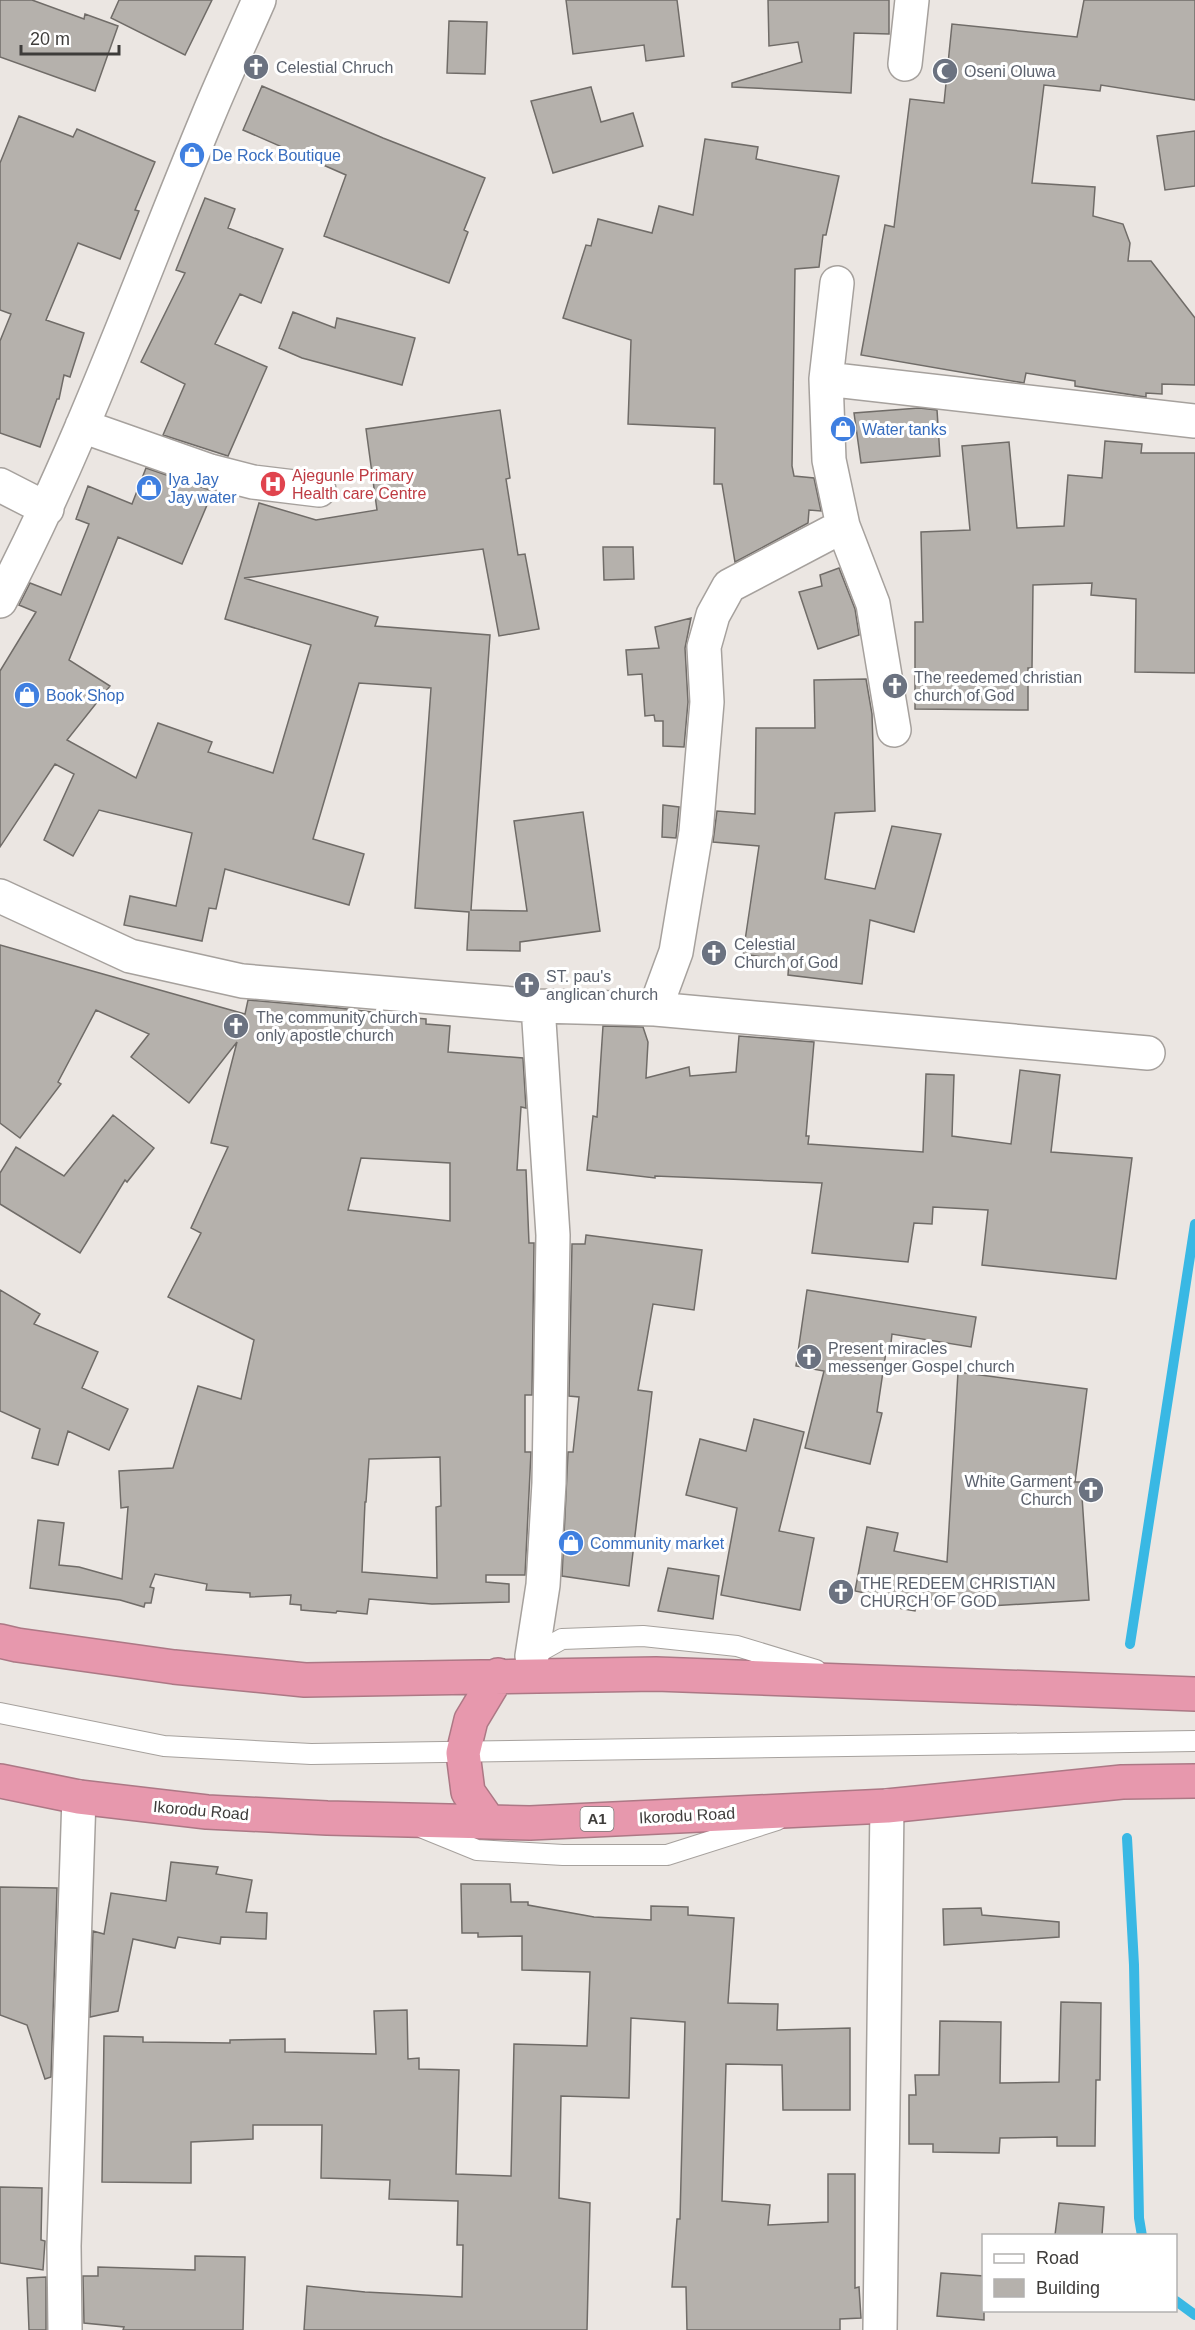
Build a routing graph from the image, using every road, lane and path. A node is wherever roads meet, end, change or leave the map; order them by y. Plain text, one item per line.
1 (259, 0) edge
2 (912, 0) edge
3 (905, 64) dead end
4 (837, 284) dead end
5 (826, 379) junction
6 (1195, 421) edge
7 (82, 426) junction
8 (0, 486) edge
9 (319, 490) dead end
10 (47, 509) junction
11 (843, 526) junction
12 (0, 601) edge
13 (894, 730) dead end
14 (0, 896) edge
15 (538, 1006) junction
16 (655, 1009) junction
17 (1148, 1053) dead end
18 (0, 1641) edge
19 (532, 1656) junction
20 (498, 1675) junction
21 (856, 1682) junction
22 (1195, 1694) edge
23 (0, 1713) edge
24 (1195, 1741) edge
25 (463, 1753) junction
26 (0, 1781) edge
27 (1195, 1781) edge
28 (0, 1792) edge
29 (79, 1797) junction
30 (887, 1806) junction
31 (808, 1810) junction
32 (404, 1820) junction
33 (489, 1822) junction
34 (65, 2330) edge
35 (880, 2330) edge

1 - 7 street
2 - 3 street
4 - 5 street
5 - 6 street
5 - 11 street
7 - 9 street
7 - 10 street
8 - 10 street
10 - 12 street
11 - 13 street
11 - 16 street
14 - 15 street
15 - 16 street
15 - 19 street
16 - 17 street
18 - 20 highway
19 - 20 lane
19 - 21 lane
20 - 21 highway
20 - 25 highway
21 - 22 highway
23 - 25 lane
24 - 25 lane
25 - 33 highway
26 - 29 highway, Ikorodu Road / A1
27 - 30 highway, Ikorodu Road / A1
28 - 29 lane
29 - 32 highway, Ikorodu Road / A1
29 - 34 street
30 - 31 highway, Ikorodu Road / A1
30 - 35 street
31 - 32 lane
31 - 33 highway, Ikorodu Road / A1
32 - 33 highway, Ikorodu Road / A1

